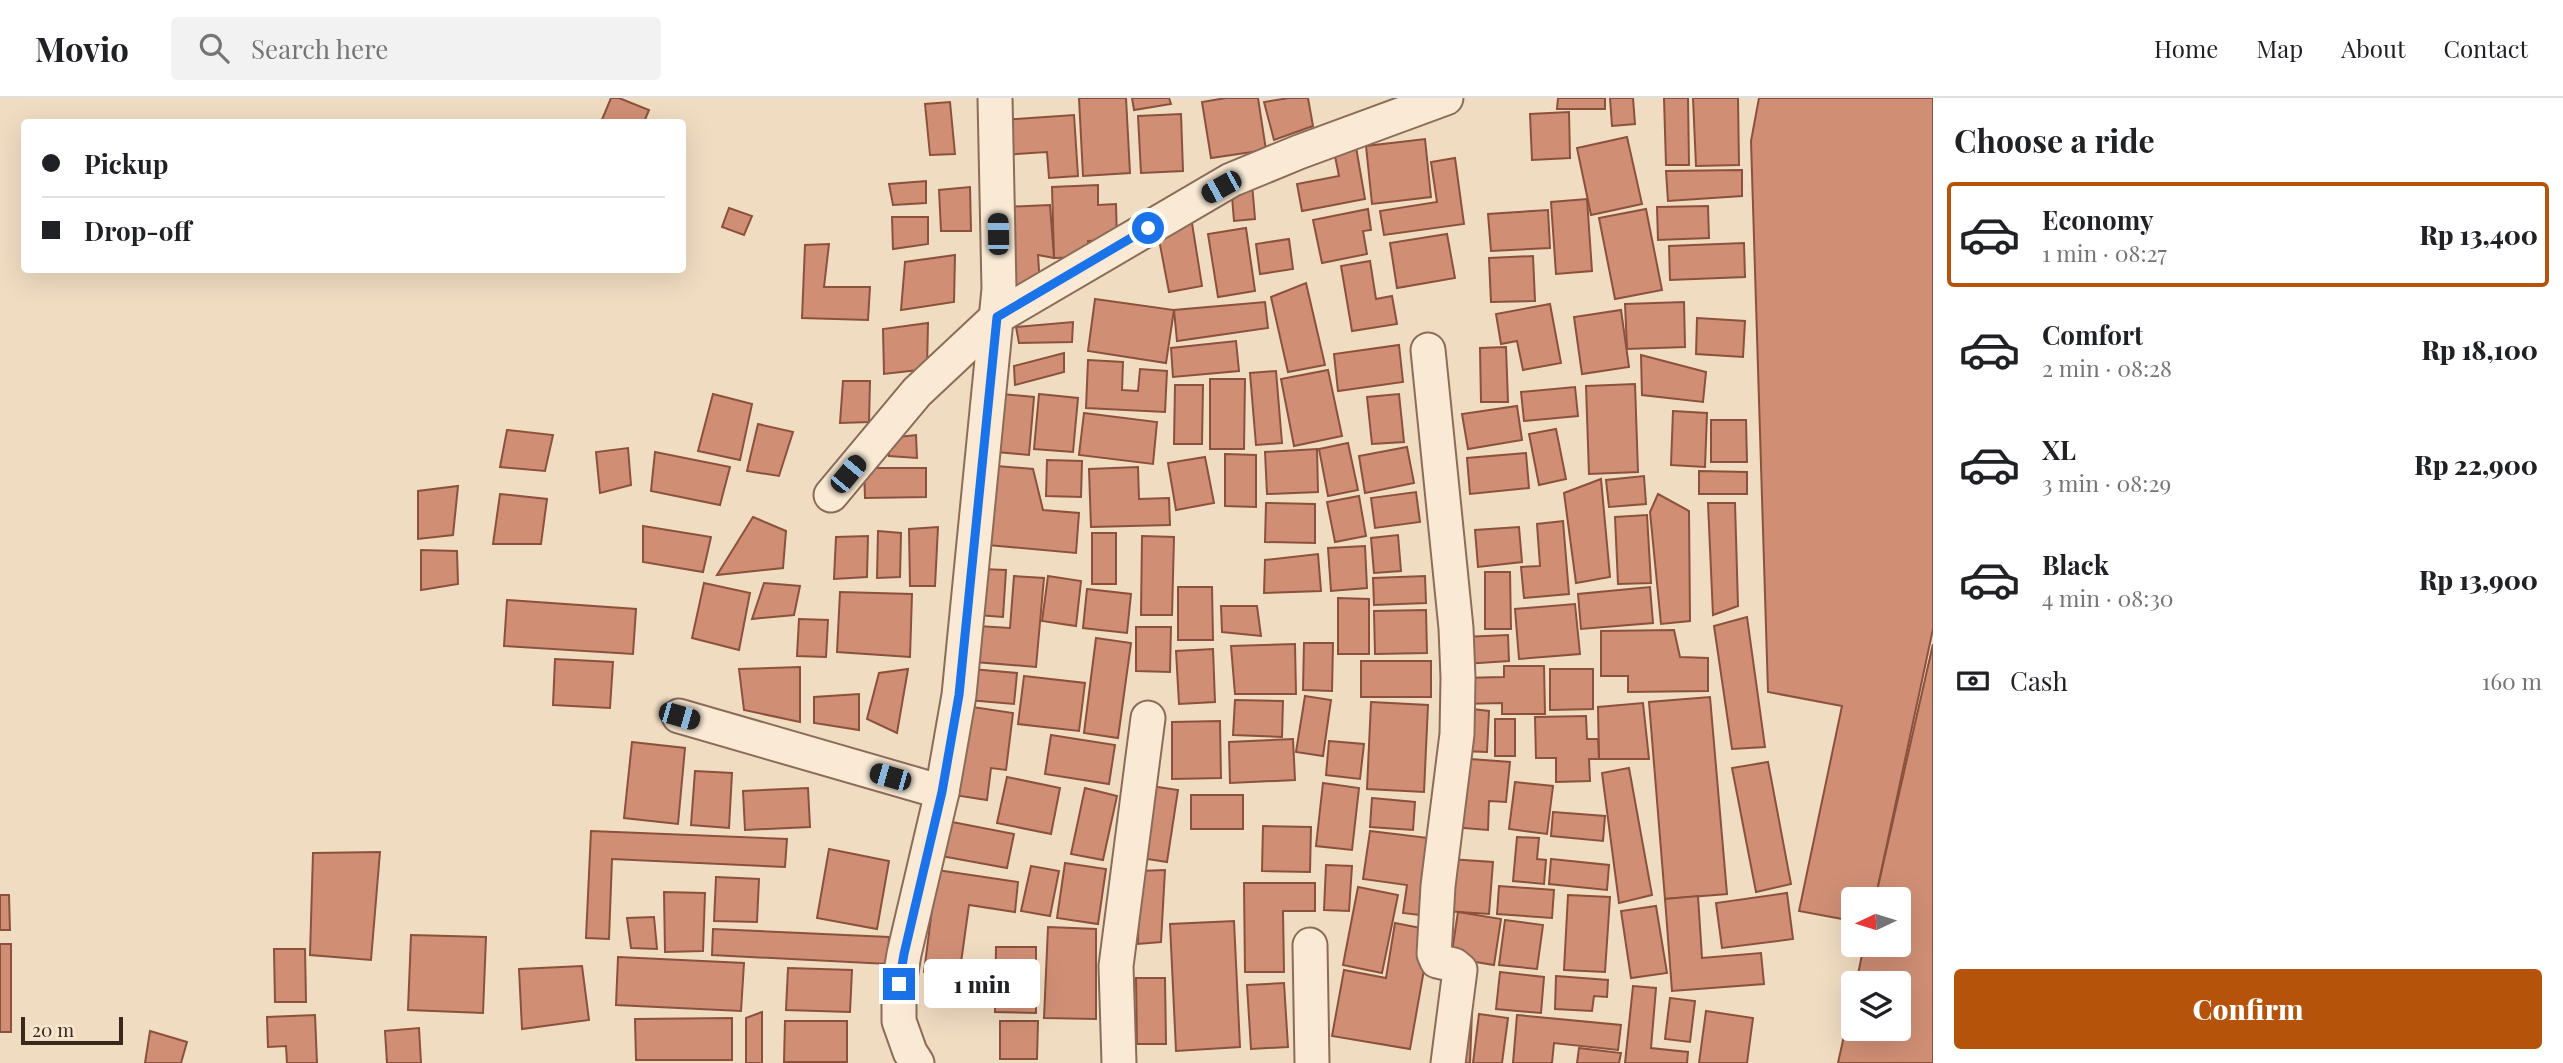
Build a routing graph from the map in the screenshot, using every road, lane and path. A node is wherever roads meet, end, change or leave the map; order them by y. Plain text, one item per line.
1 (995, 98) edge
2 (1446, 98) edge
3 (1402, 106) edge
4 (997, 317) junction
5 (1428, 349) dead end
6 (831, 495) dead end
7 (679, 716) dead end
8 (1148, 718) dead end
9 (942, 792) junction
10 (1310, 945) dead end
11 (917, 1063) edge
12 (1119, 1063) edge
13 (1312, 1063) edge
14 (1448, 1063) edge

1 - 4 street
2 - 3 street
3 - 4 street
4 - 6 street
4 - 9 street
5 - 14 street
7 - 9 street
8 - 12 street
9 - 11 street
10 - 13 street

